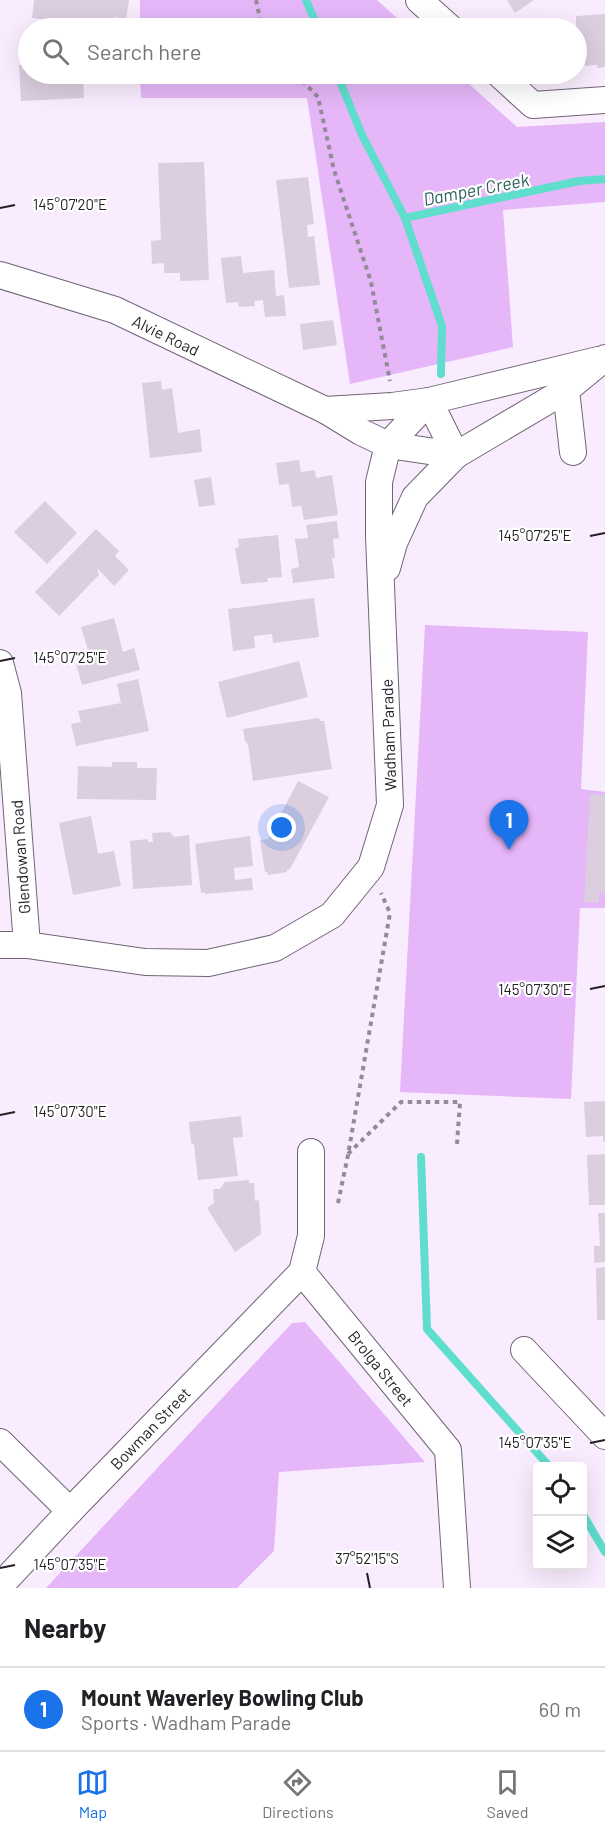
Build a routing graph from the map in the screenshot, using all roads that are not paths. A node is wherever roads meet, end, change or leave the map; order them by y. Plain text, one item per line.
1 (419, 0) edge
2 (439, 18) edge
3 (510, 84) edge
4 (605, 100) edge
5 (0, 275) edge
6 (604, 359) edge
7 (566, 390) junction
8 (429, 401) junction
9 (325, 410) junction
10 (387, 445) junction
11 (573, 452) dead end
12 (456, 455) junction
13 (382, 591) junction
14 (0, 663) edge
15 (0, 945) edge
16 (27, 945) junction
17 (310, 1152) dead end
18 (302, 1272) junction
19 (524, 1350) dead end
20 (605, 1436) edge
21 (0, 1442) edge
22 (70, 1511) junction
23 (0, 1586) edge
24 (457, 1588) edge

1 - 2 street
3 - 4 street
5 - 9 street, Alvie Road
6 - 7 street, Alvie Road
6 - 8 street, Alvie Road
7 - 11 street
7 - 12 street, Alvie Road
8 - 9 street, Alvie Road
8 - 10 street
8 - 12 street
9 - 10 street, Alvie Road
10 - 12 street, Alvie Road
10 - 13 street, Wadham Parade
12 - 13 street, Wadham Parade
13 - 16 street, Wadham Parade
14 - 16 street, Glendowan Road
15 - 16 street, Wadham Parade
17 - 18 street
18 - 22 street, Bowman Street
18 - 24 street, Brolga Street
19 - 20 street
21 - 22 street
22 - 23 street, Bowman Street

